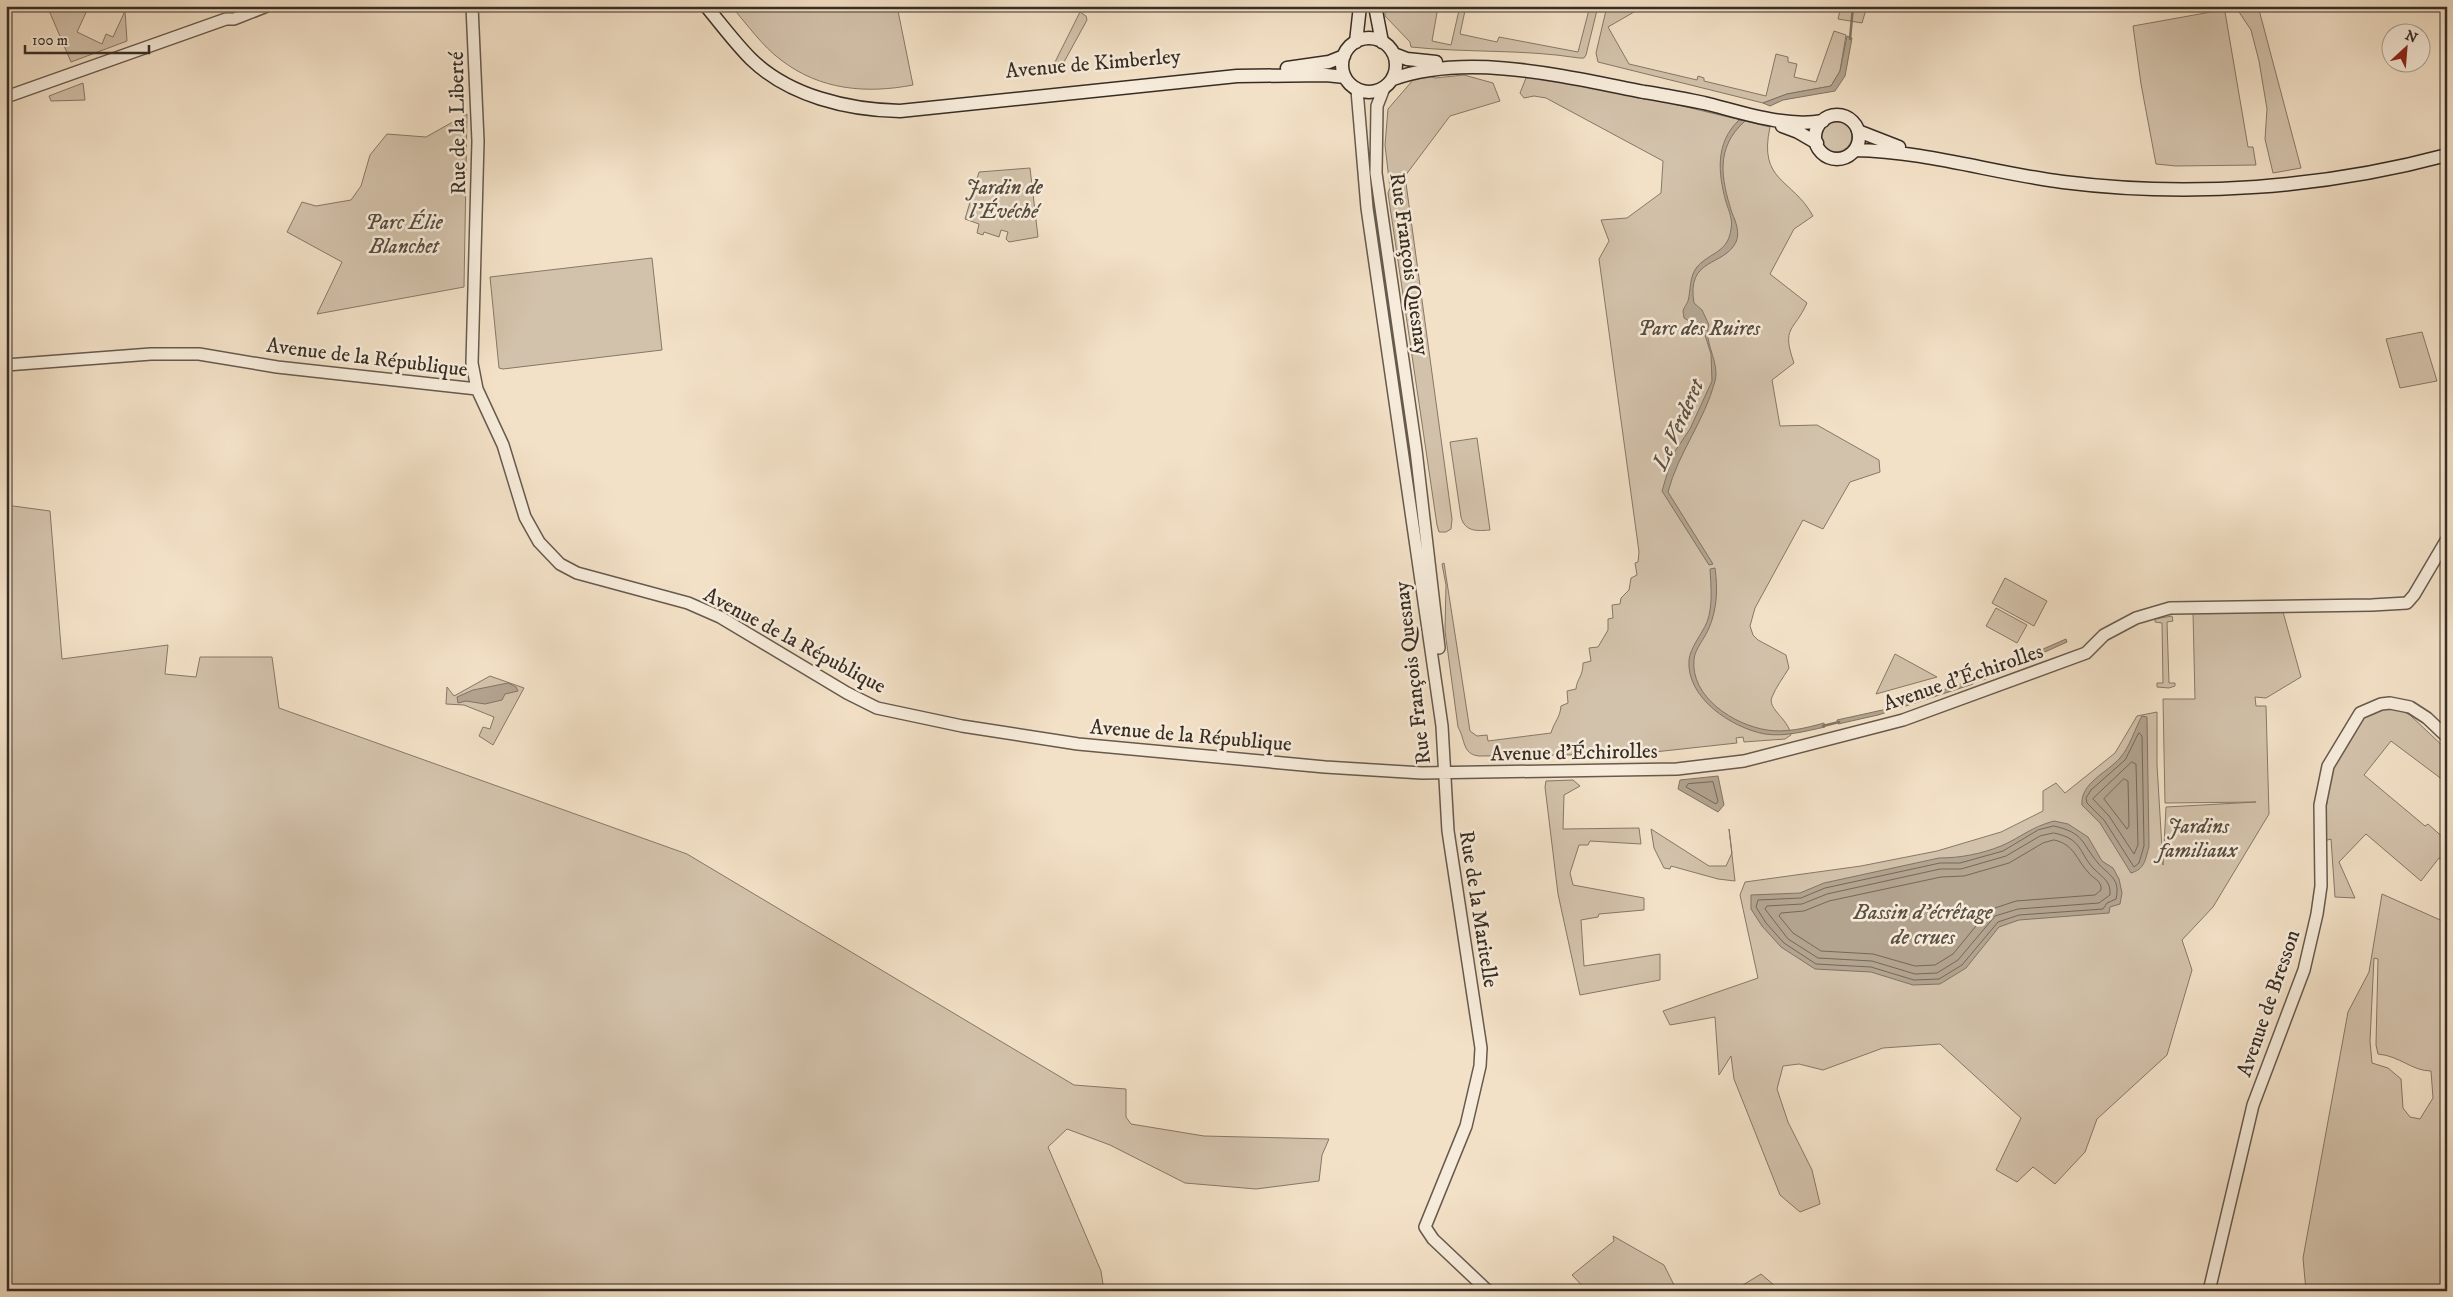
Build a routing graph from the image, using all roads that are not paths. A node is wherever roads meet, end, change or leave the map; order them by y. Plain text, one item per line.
1 (245, 6) edge
2 (267, 6) edge
3 (472, 6) edge
4 (706, 6) edge
5 (716, 6) edge
6 (1360, 6) edge
7 (1375, 6) edge
8 (226, 19) junction
9 (1356, 42) junction
10 (1382, 42) junction
11 (1394, 54) junction
12 (1344, 56) junction
13 (1345, 77) junction
14 (1393, 78) junction
15 (791, 86) junction
16 (1384, 88) junction
17 (1357, 90) junction
18 (1666, 95) junction
19 (6, 97) edge
20 (843, 104) junction
21 (1756, 116) junction
22 (1823, 120) junction
23 (1858, 131) junction
24 (1817, 143) junction
25 (1855, 150) junction
26 (1907, 153) junction
27 (2447, 155) edge
28 (6, 365) edge
29 (477, 389) junction
30 (2447, 538) edge
31 (2447, 737) edge
32 (1444, 774) junction
33 (1488, 1291) edge
34 (2210, 1291) edge

1 - 8 street
2 - 8 street
3 - 29 street, Rue de la Liberté
4 - 15 main road, Avenue de Kimberley
5 - 15 main road, Avenue de Kimberley
6 - 9 main road
7 - 10 main road
8 - 19 street
9 - 10 main road
9 - 12 main road
10 - 11 main road
11 - 14 main road
11 - 18 main road
12 - 13 main road
12 - 20 main road, Avenue de Kimberley
13 - 17 main road
13 - 20 main road, Avenue de Kimberley
14 - 16 main road, Rue François Quesnay
14 - 18 main road
15 - 20 main road, Avenue de Kimberley
16 - 17 main road
16 - 32 street, Rue François Quesnay
17 - 32 street, Rue François Quesnay
18 - 21 main road
21 - 22 main road
21 - 24 main road
22 - 23 main road
22 - 24 main road
23 - 25 main road
23 - 26 main road
24 - 25 main road
25 - 26 main road
26 - 27 main road
28 - 29 street, Avenue de la République
29 - 32 street, Avenue de la République
30 - 32 street, Avenue d'Échirolles
31 - 34 street, Avenue de Bresson
32 - 33 street, Rue de la Maritelle

